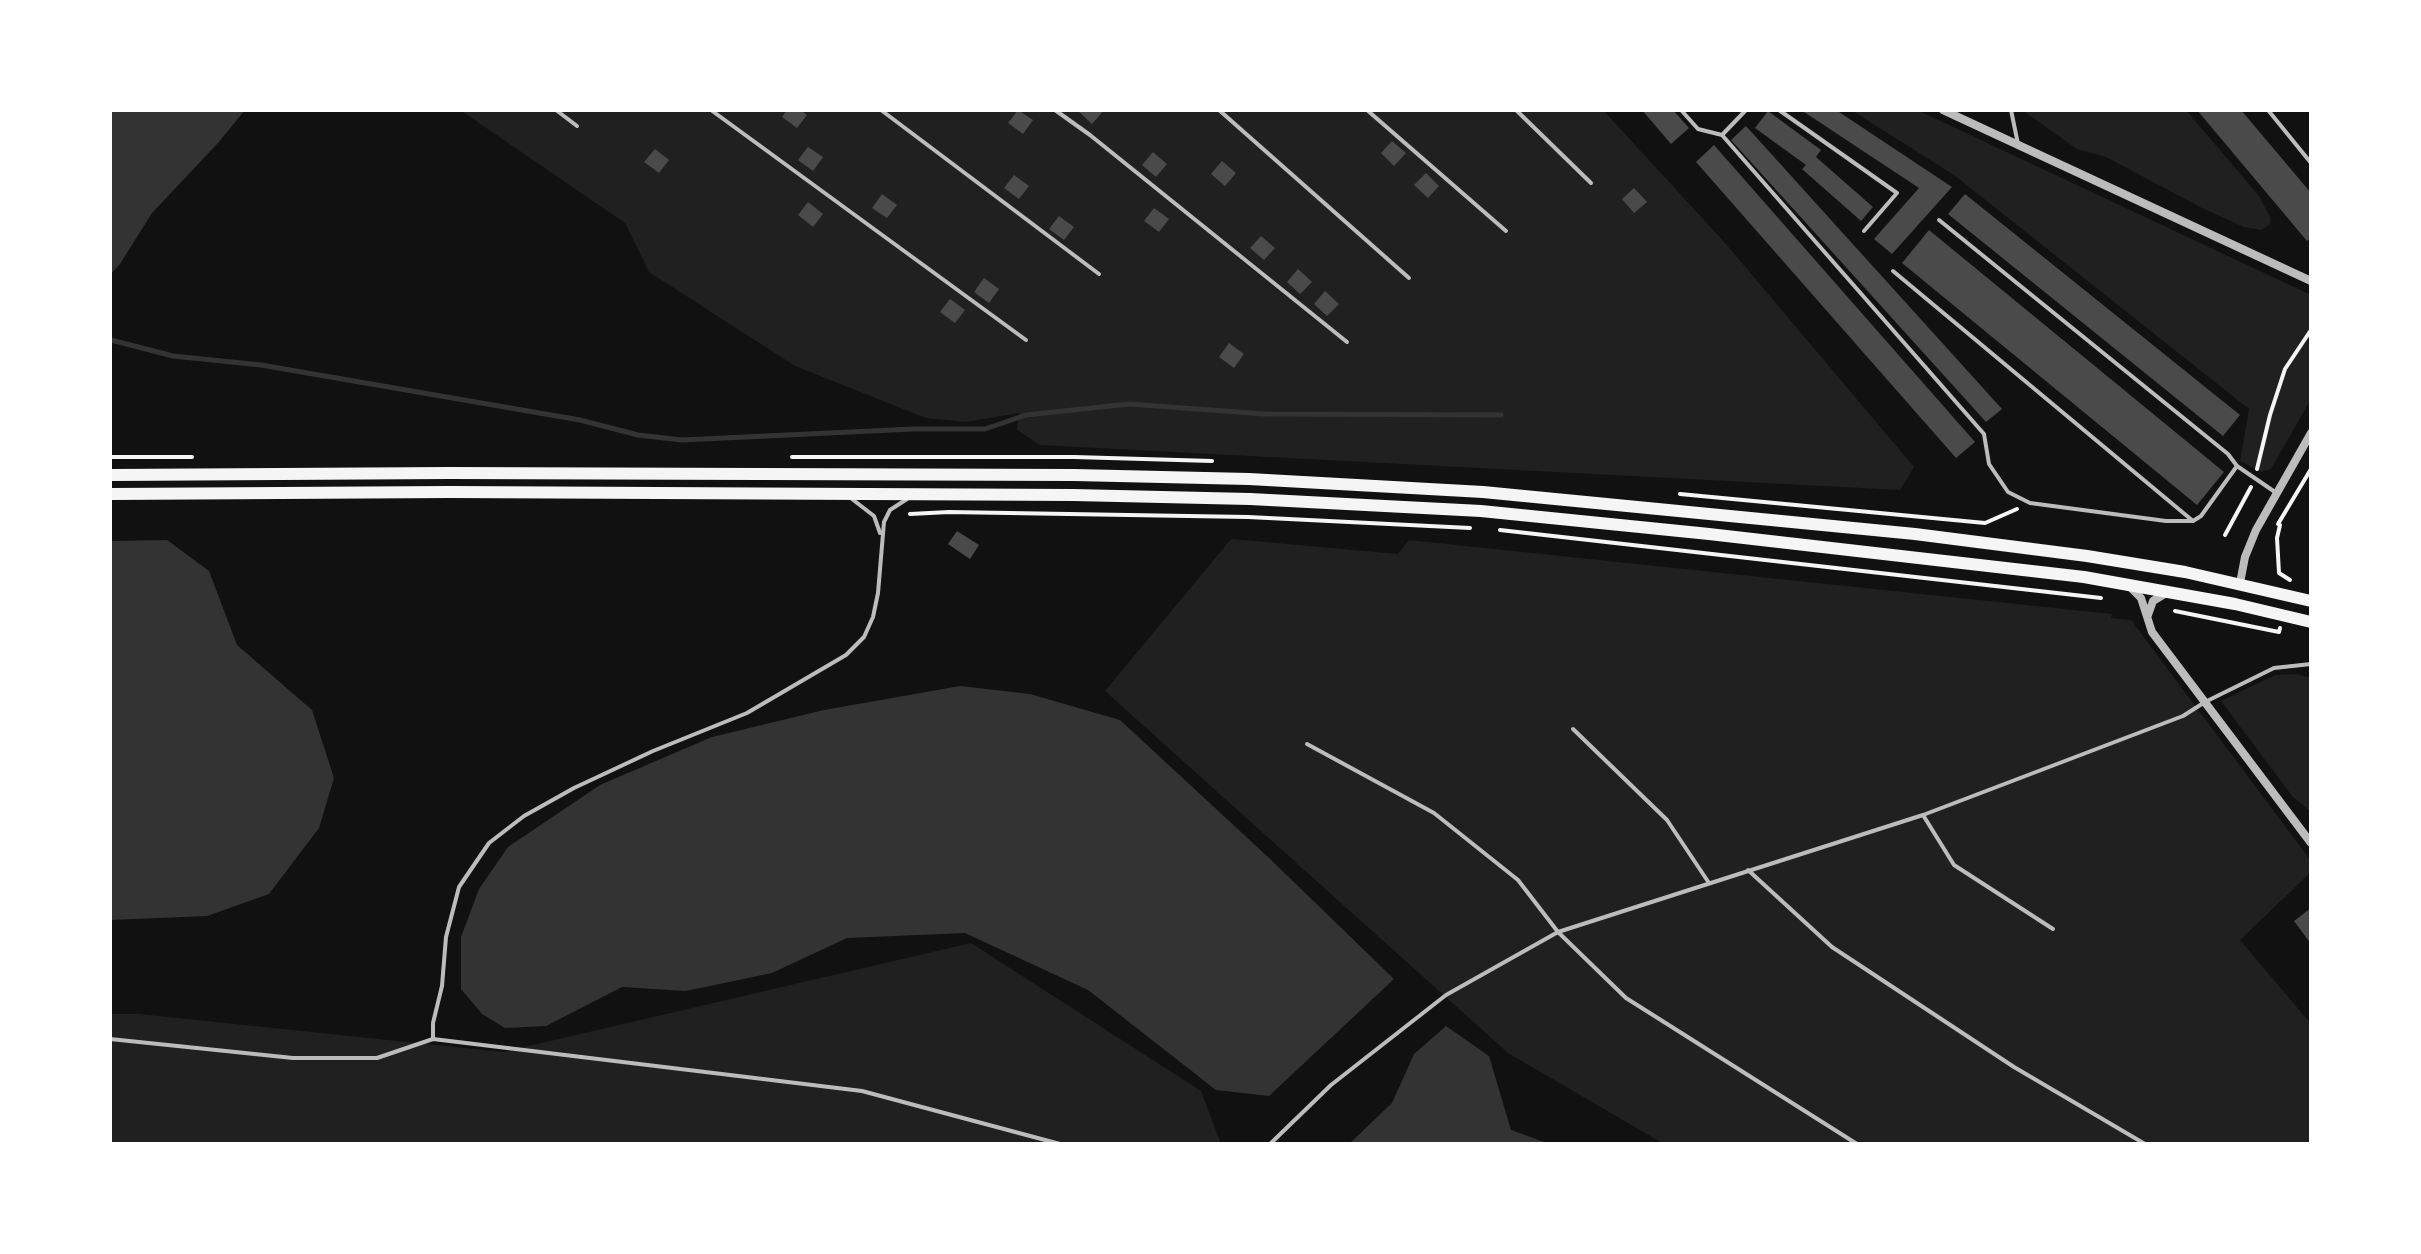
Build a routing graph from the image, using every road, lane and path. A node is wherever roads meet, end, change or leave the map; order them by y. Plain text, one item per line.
1 (556, 110) edge
2 (711, 110) edge
3 (881, 110) edge
4 (1055, 110) edge
5 (1219, 110) edge
6 (1367, 110) edge
7 (1516, 110) edge
8 (1681, 110) edge
9 (1746, 110) edge
10 (1779, 110) edge
11 (1943, 110) edge
12 (2011, 110) edge
13 (2268, 110) edge
14 (577, 126) dead end
15 (1722, 136) junction
16 (2018, 144) junction
17 (2311, 162) edge
18 (1591, 183) dead end
19 (1939, 220) dead end
20 (1506, 231) dead end
21 (1864, 231) dead end
22 (1894, 270) dead end
23 (1099, 274) dead end
24 (1409, 278) dead end
25 (2311, 281) edge
26 (2311, 330) edge
27 (1026, 340) dead end
28 (1347, 342) dead end
29 (2310, 436) edge
30 (2237, 466) junction
31 (110, 474) edge
32 (2255, 480) junction
33 (2276, 492) junction
34 (110, 494) edge
35 (836, 494) junction
36 (919, 495) junction
37 (910, 514) dead end
38 (2193, 521) junction
39 (2280, 524) dead end
40 (1480, 528) dead end
41 (1499, 530) dead end
42 (2224, 535) dead end
43 (881, 537) junction
44 (2123, 583) junction
45 (2240, 583) junction
46 (2174, 592) junction
47 (2288, 594) junction
48 (2099, 597) dead end
49 (2311, 601) edge
50 (2235, 604) junction
51 (2150, 606) junction
52 (2183, 613) dead end
53 (2147, 619) junction
54 (2311, 622) edge
55 (2311, 664) edge
56 (2206, 702) junction
57 (1573, 728) dead end
58 (1307, 744) dead end
59 (1923, 815) junction
60 (2311, 842) edge
61 (1748, 870) junction
62 (1708, 883) junction
63 (2053, 929) dead end
64 (1558, 932) junction
65 (110, 1039) edge
66 (433, 1040) junction
67 (1060, 1144) edge
68 (1270, 1144) edge
69 (1857, 1144) edge
70 (2145, 1144) edge

1 - 14 lane
2 - 27 lane
3 - 23 lane
4 - 28 lane
5 - 24 lane
6 - 20 lane
7 - 18 lane
8 - 15 lane
9 - 15 lane
10 - 21 lane
11 - 16 street
12 - 16 lane
13 - 17 lane
15 - 38 lane
16 - 25 street
19 - 30 lane
22 - 38 lane
26 - 32 path
29 - 33 street
30 - 32 lane
30 - 38 lane
31 - 45 highway
32 - 33 lane
32 - 42 path
33 - 45 street
34 - 35 highway
35 - 36 highway
35 - 43 lane
36 - 43 lane
36 - 44 highway
37 - 40 path
39 - 47 path
41 - 48 path
43 - 66 lane
44 - 46 highway
44 - 53 street
45 - 47 highway
45 - 50 highway
46 - 50 highway
46 - 51 street
47 - 49 highway
50 - 54 highway
51 - 52 path
51 - 53 street
53 - 56 street
55 - 56 lane
56 - 59 lane
56 - 60 street
57 - 62 lane
58 - 64 lane
59 - 61 lane
59 - 63 lane
61 - 62 lane
61 - 70 lane
62 - 64 lane
64 - 68 lane
64 - 69 lane
65 - 66 lane
66 - 67 lane

